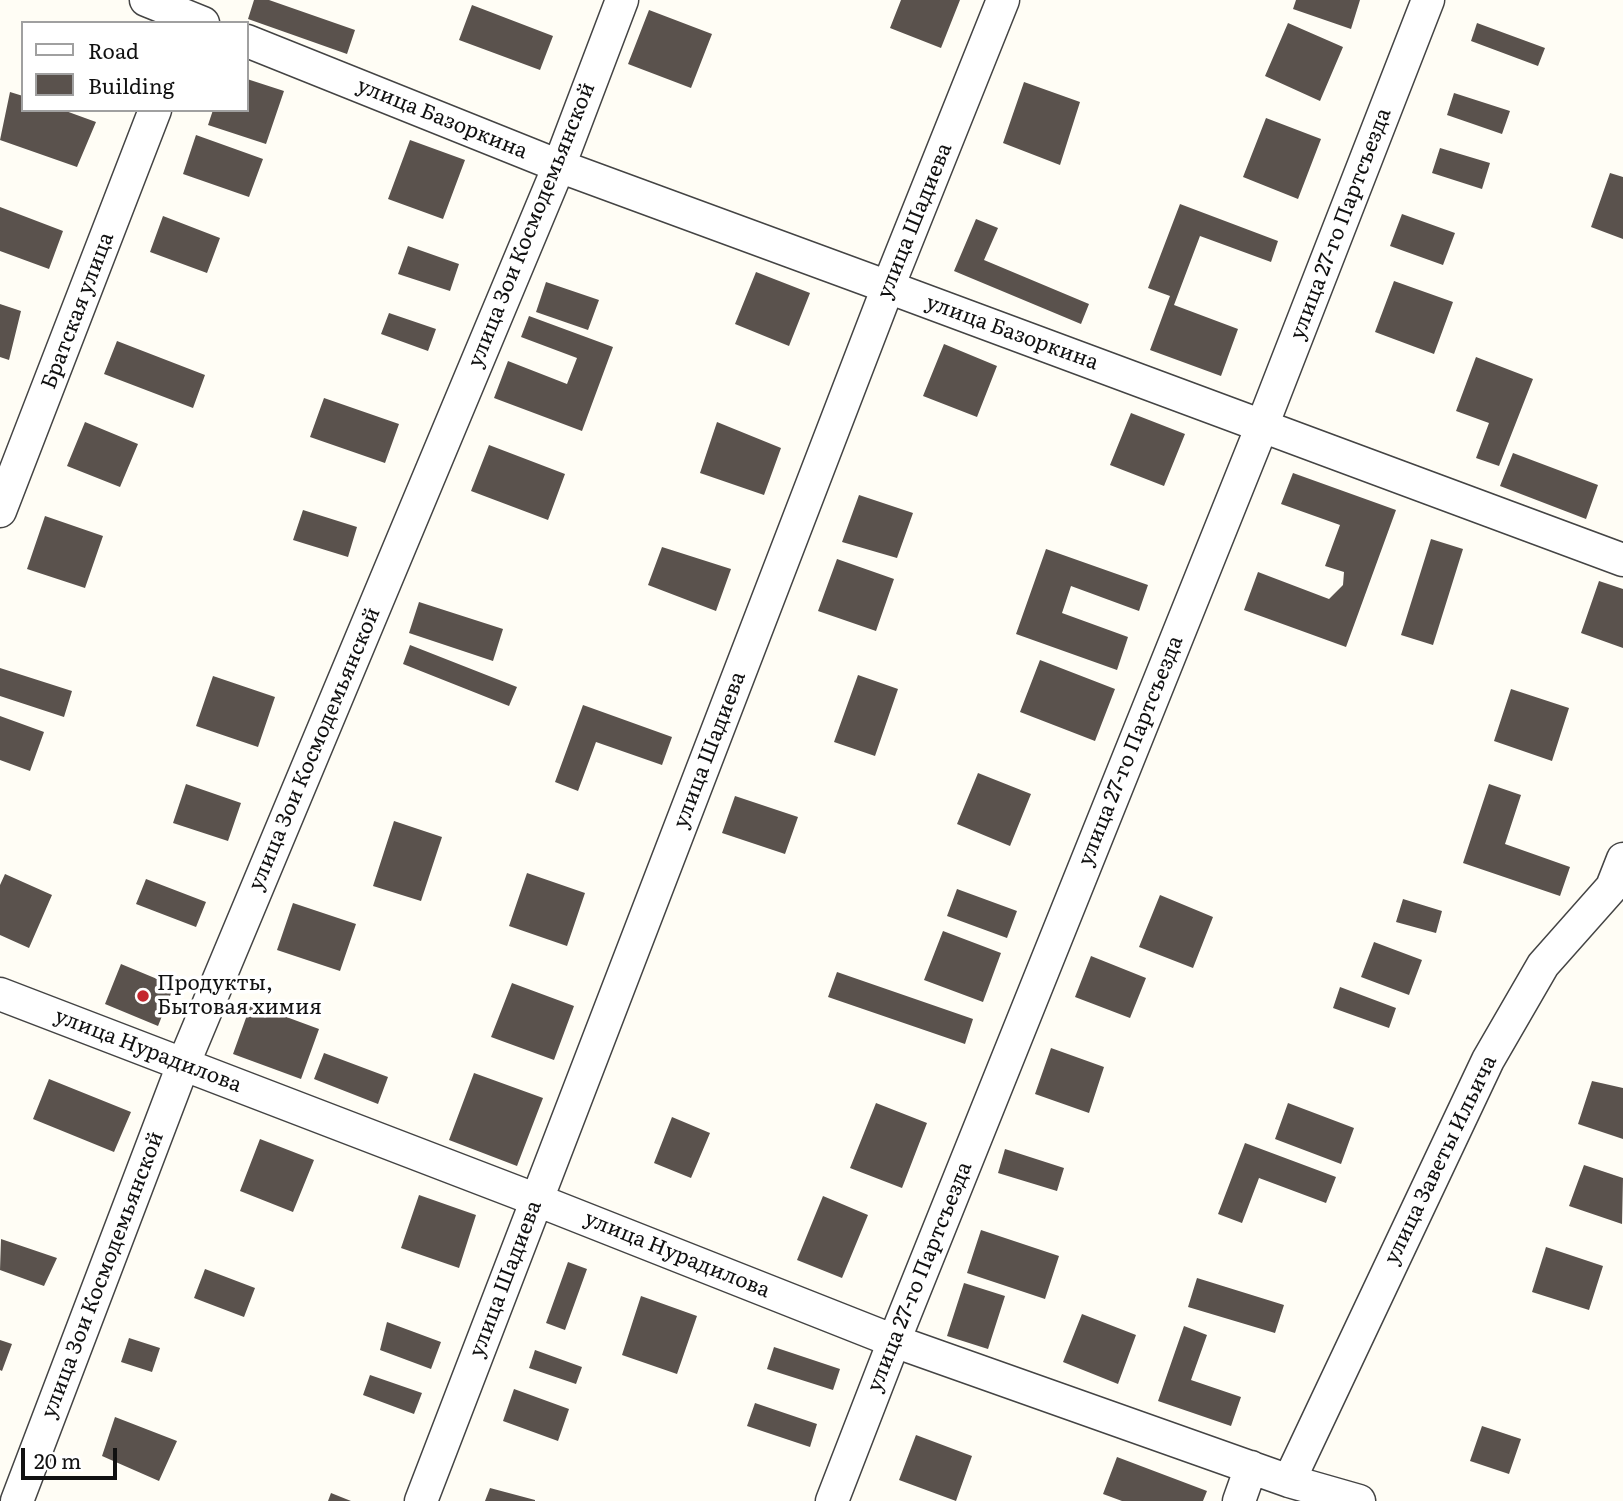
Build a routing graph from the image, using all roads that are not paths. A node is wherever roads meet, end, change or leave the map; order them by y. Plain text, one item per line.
1 (146, 0) edge
2 (622, 0) edge
3 (1003, 0) edge
4 (1428, 0) edge
5 (195, 16) edge
6 (248, 41) edge
7 (154, 112) edge
8 (559, 166) junction
9 (888, 287) junction
10 (1262, 426) junction
11 (0, 511) edge
12 (1623, 560) edge
13 (1623, 859) edge
14 (0, 994) edge
15 (183, 1065) junction
16 (537, 1200) junction
17 (894, 1341) junction
18 (1251, 1467) junction
19 (1289, 1481) junction
20 (17, 1501) edge
21 (421, 1501) edge
22 (832, 1501) edge
23 (1239, 1501) edge
24 (1359, 1501) edge

1 - 5 street
2 - 8 street, улица Зои Космодемьянской
3 - 9 street, улица Шадиева
4 - 10 street, улица 27-го Партсъезда
6 - 8 street, улица Базоркина
7 - 11 street, Братская улица
8 - 9 street, улица Базоркина
8 - 15 street, улица Зои Космодемьянской
9 - 10 street, улица Базоркина
9 - 16 street, улица Шадиева
10 - 12 street, улица Базоркина
10 - 17 street, улица 27-го Партсъезда
13 - 19 street, улица Заветы Ильича
14 - 15 street, улица Нурадилова
15 - 16 street, улица Нурадилова
15 - 20 street, улица Зои Космодемьянской
16 - 17 street, улица Нурадилова
16 - 21 street, улица Шадиева
17 - 18 street, улица Нурадилова
17 - 22 street, улица 27-го Партсъезда
18 - 19 street, улица Нурадилова
18 - 23 street
19 - 24 street, улица Нурадилова

